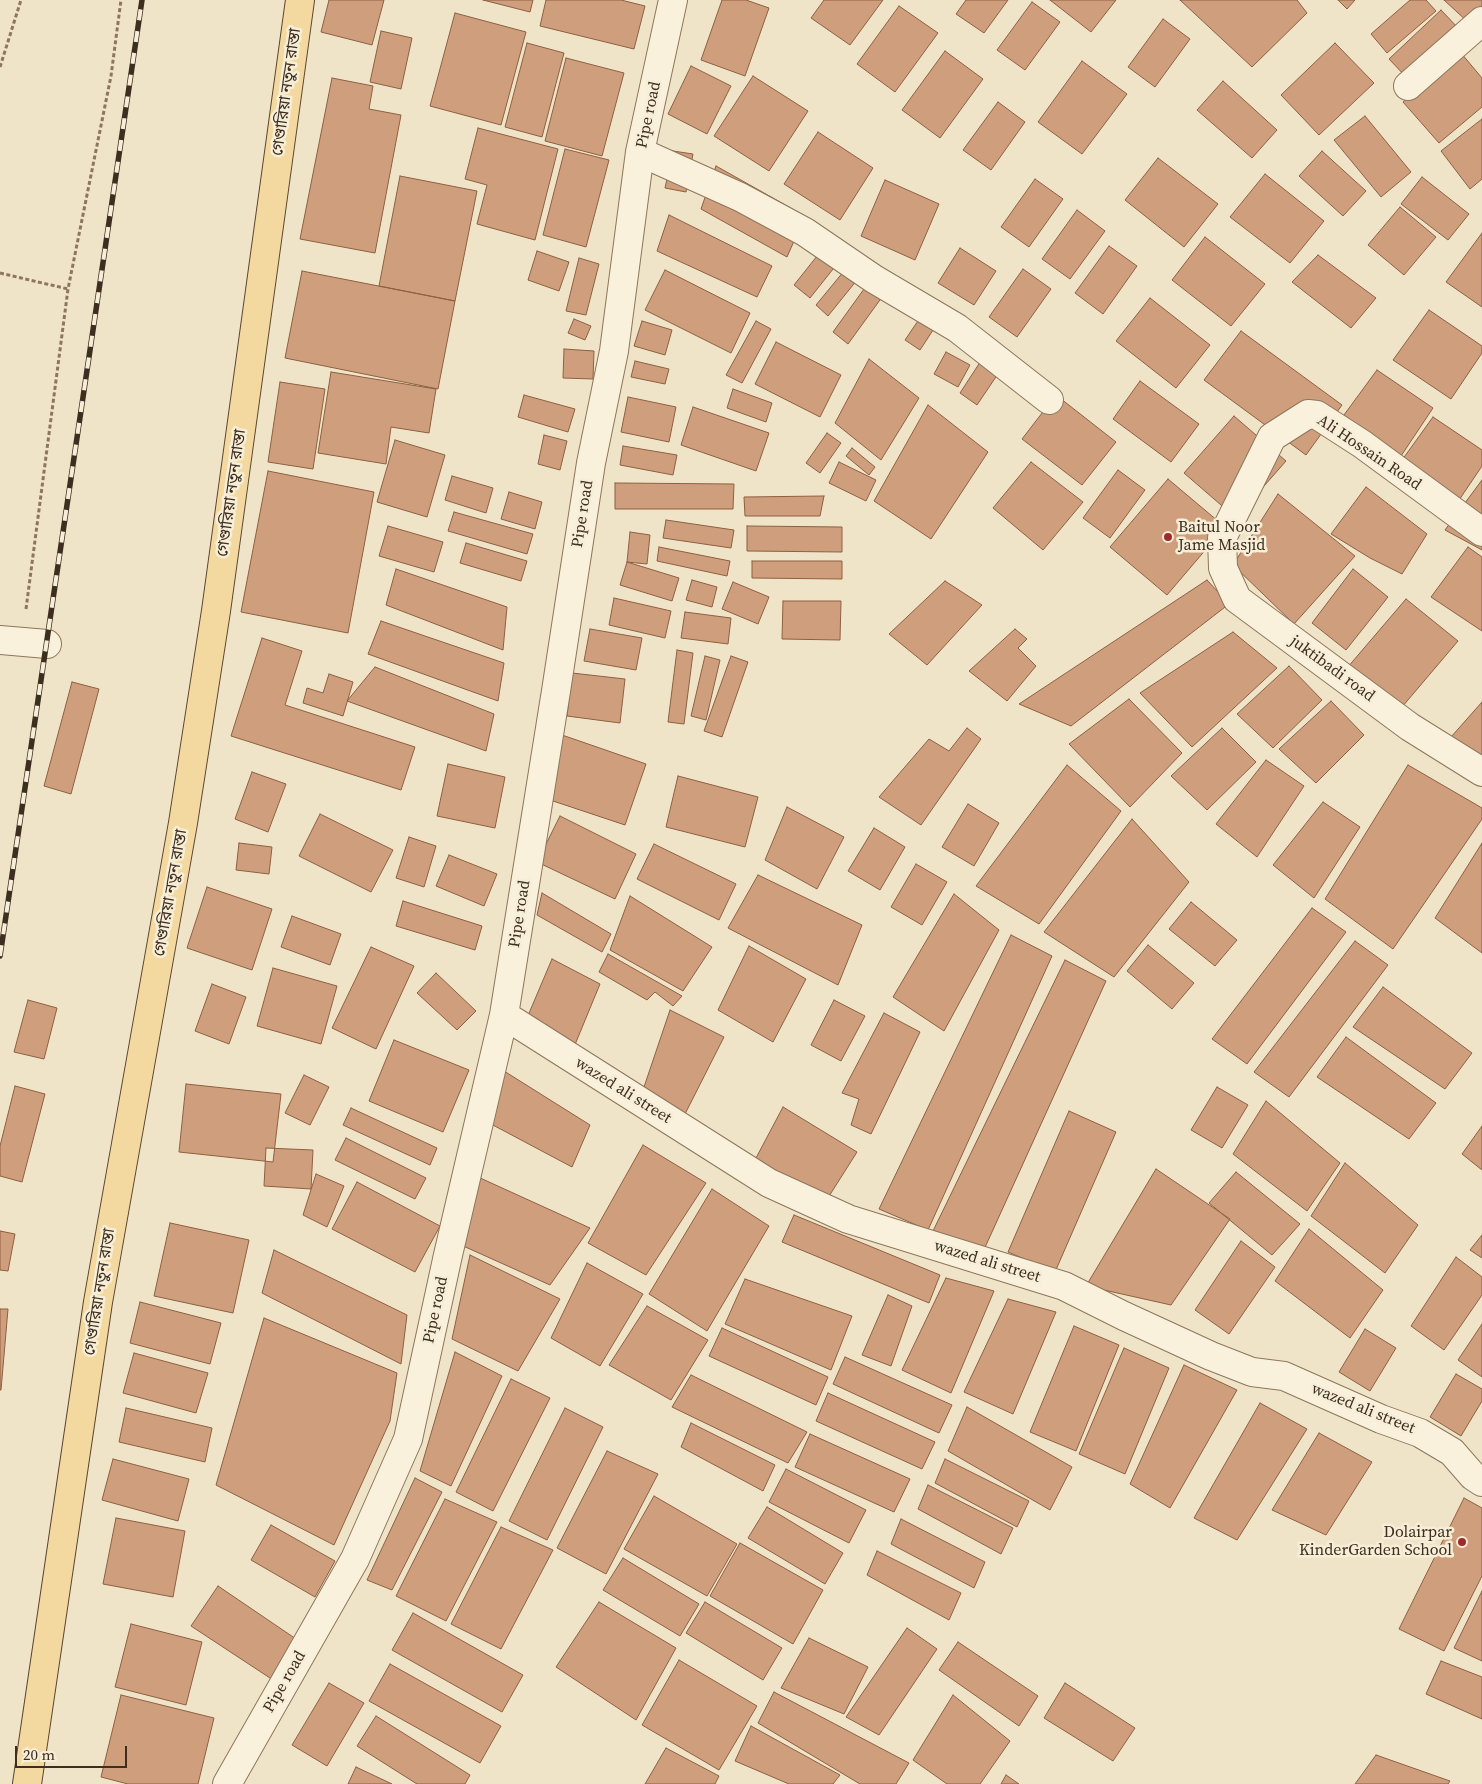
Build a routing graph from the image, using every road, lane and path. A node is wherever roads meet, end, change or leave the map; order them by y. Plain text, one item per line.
1 (21, 0) edge
2 (121, 0) edge
3 (300, 0) edge
4 (673, 0) edge
5 (1482, 21) edge
6 (0, 67) edge
7 (1408, 86) dead end
8 (640, 152) junction
9 (0, 273) edge
10 (68, 289) junction
11 (1049, 400) dead end
12 (1482, 532) edge
13 (1222, 538) joint
14 (23, 642) edge
15 (1482, 772) edge
16 (504, 1015) junction
17 (1482, 1482) edge
18 (27, 1784) edge
19 (227, 1784) edge

1 - 6 path
2 - 10 path
3 - 18 main road, গেণ্ডারিয়া নতুন রাস্তা
4 - 8 street, Pipe road
5 - 7 street
8 - 11 street
8 - 16 street, Pipe road
9 - 10 path
10 - 14 path
12 - 13 street, Ali Hossain Road
13 - 15 street, juktibadi road
16 - 17 street, wazed ali street
16 - 19 street, Pipe road

